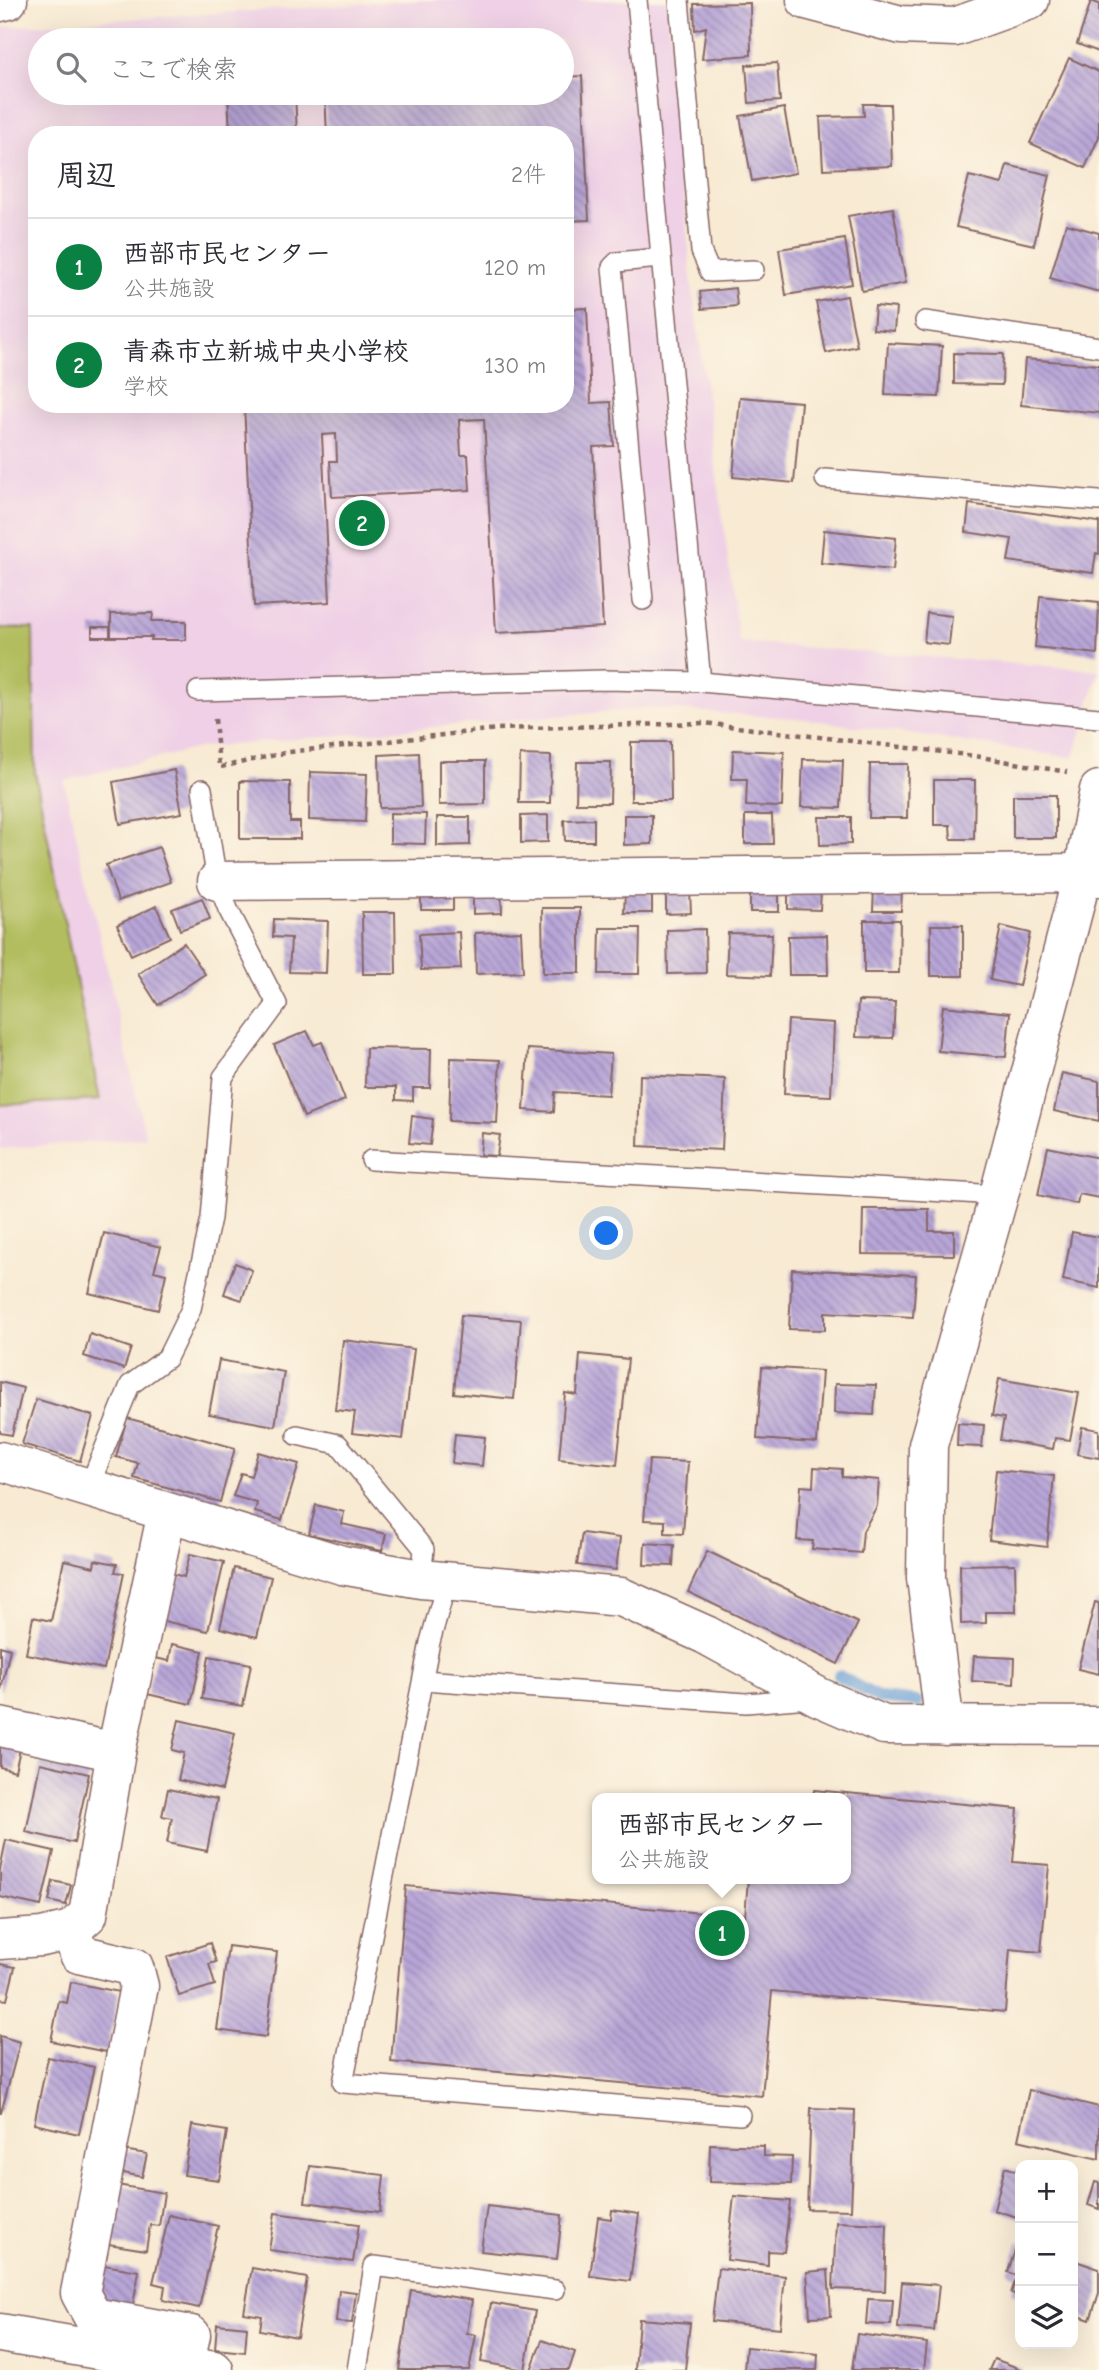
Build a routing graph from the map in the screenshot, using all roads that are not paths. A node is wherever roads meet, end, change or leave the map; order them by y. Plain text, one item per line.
1 (8, 0) edge
2 (637, 0) edge
3 (679, 0) edge
4 (806, 0) edge
5 (1030, 0) edge
6 (0, 2) edge
7 (949, 13) edge
8 (660, 258) junction
9 (754, 270) dead end
10 (925, 321) dead end
11 (1099, 347) edge
12 (825, 479) dead end
13 (1099, 500) edge
14 (643, 600) dead end
15 (701, 681) junction
16 (205, 691) road end
17 (1099, 718) edge
18 (1087, 782) edge
19 (202, 789) dead end
20 (1091, 875) edge
21 (217, 881) junction
22 (371, 1160) dead end
23 (999, 1195) junction
24 (297, 1435) dead end
25 (0, 1461) edge
26 (89, 1487) junction
27 (167, 1512) junction
28 (434, 1580) junction
29 (423, 1680) junction
30 (819, 1697) junction
31 (946, 1726) junction
32 (1099, 1726) edge
33 (0, 1727) edge
34 (116, 1752) junction
35 (71, 1930) junction
36 (0, 1940) edge
37 (740, 2115) dead end
38 (555, 2290) dead end
39 (0, 2333) edge
40 (199, 2368) edge
41 (357, 2370) edge

1 - 6 street
2 - 8 lane
3 - 9 lane
4 - 7 street
5 - 7 street
8 - 14 lane
8 - 15 lane
10 - 11 lane
12 - 13 lane
15 - 16 lane
15 - 17 lane
18 - 20 street
19 - 21 lane
20 - 21 street
20 - 23 street
21 - 26 lane
22 - 23 lane
23 - 31 street
24 - 28 lane
25 - 26 street
26 - 27 street
27 - 28 street
27 - 34 street
28 - 29 lane
28 - 30 street
29 - 30 lane
29 - 37 lane
30 - 31 street
31 - 32 street
33 - 34 street
34 - 35 street
35 - 36 street
35 - 40 street
38 - 41 lane
39 - 40 street

